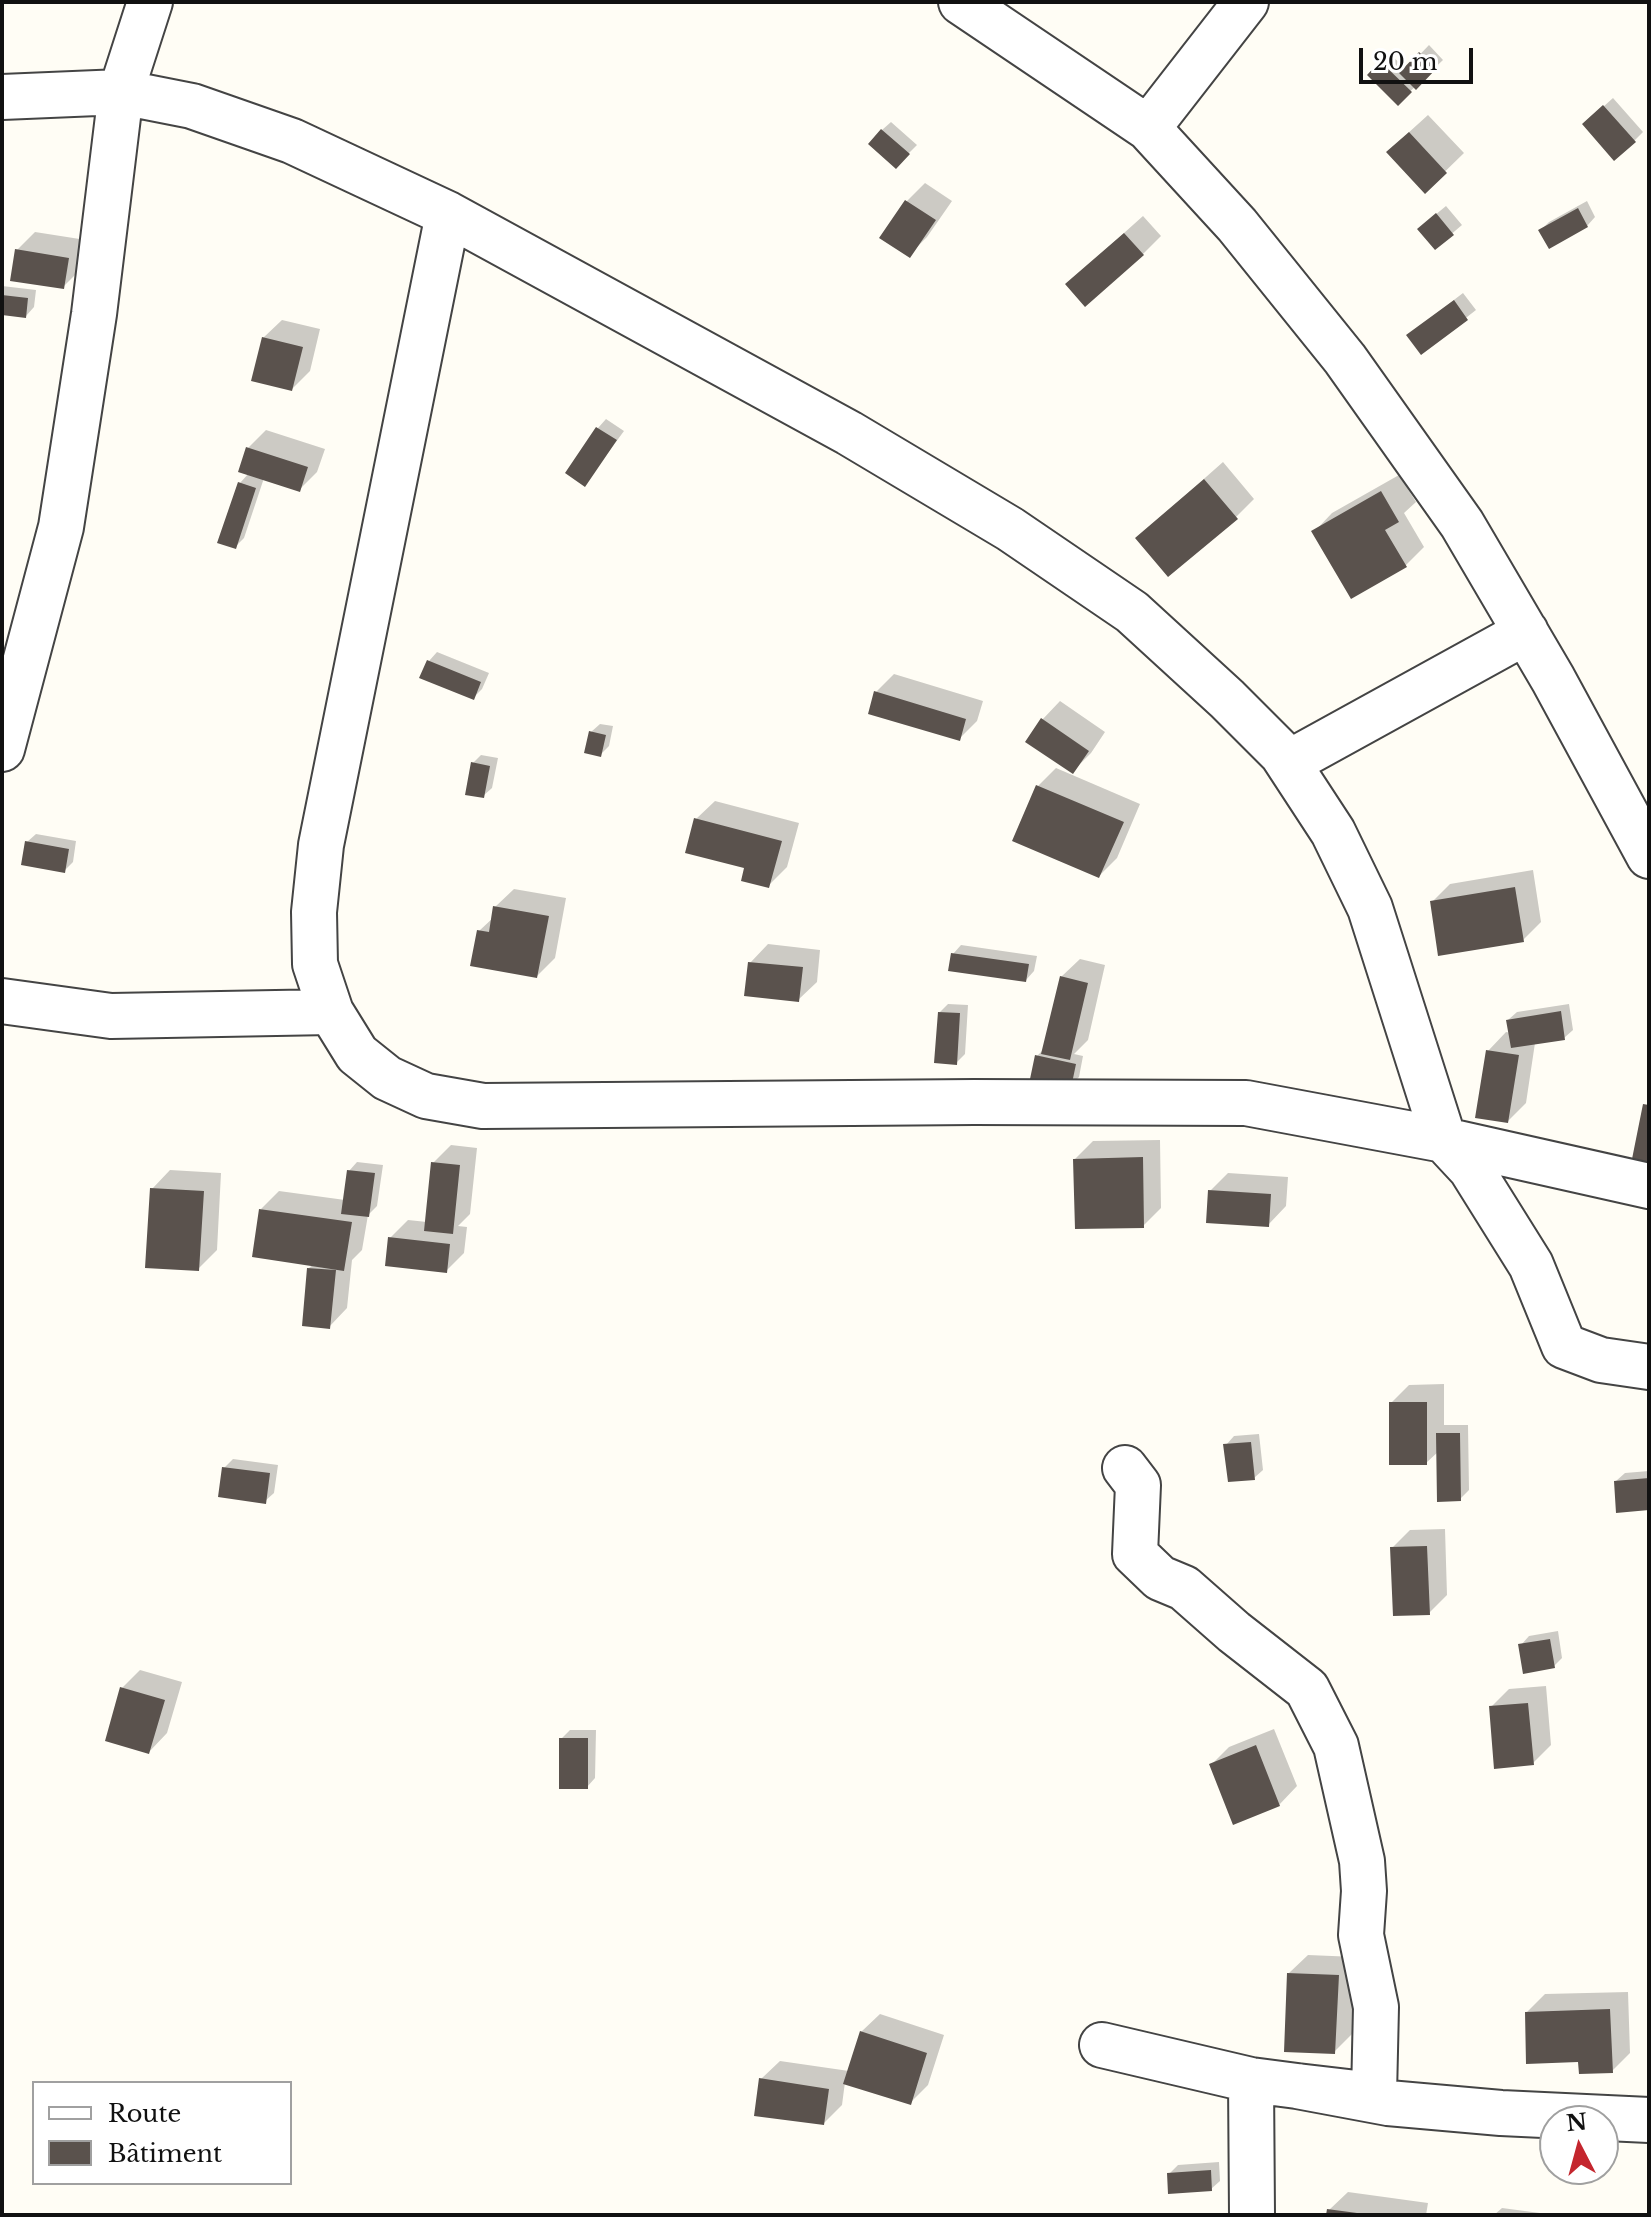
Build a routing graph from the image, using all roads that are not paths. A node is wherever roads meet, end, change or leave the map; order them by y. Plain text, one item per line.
1 (150, 2) edge
2 (961, 2) edge
3 (1246, 2) edge
4 (121, 92) junction
5 (2, 97) edge
6 (1148, 128) junction
7 (448, 214) junction
8 (1526, 632) junction
9 (2, 749) edge
10 (1288, 763) junction
11 (1649, 856) edge
12 (2, 1001) edge
13 (331, 1012) junction
14 (1444, 1140) junction
15 (1649, 1186) edge
16 (1649, 1367) edge
17 (1125, 1468) dead end
18 (1102, 2045) dead end
19 (1251, 2080) junction
20 (1297, 2086) junction
21 (1649, 2120) edge
22 (1252, 2215) edge

1 - 4 street
2 - 6 street
3 - 6 street
4 - 5 street
4 - 7 street
4 - 9 street
6 - 8 street
7 - 10 street
7 - 13 street
8 - 10 street
8 - 11 street
10 - 14 street
12 - 13 street
13 - 14 street
14 - 15 street
14 - 16 street
17 - 20 street
18 - 19 street
19 - 20 street
19 - 22 street
20 - 21 street

